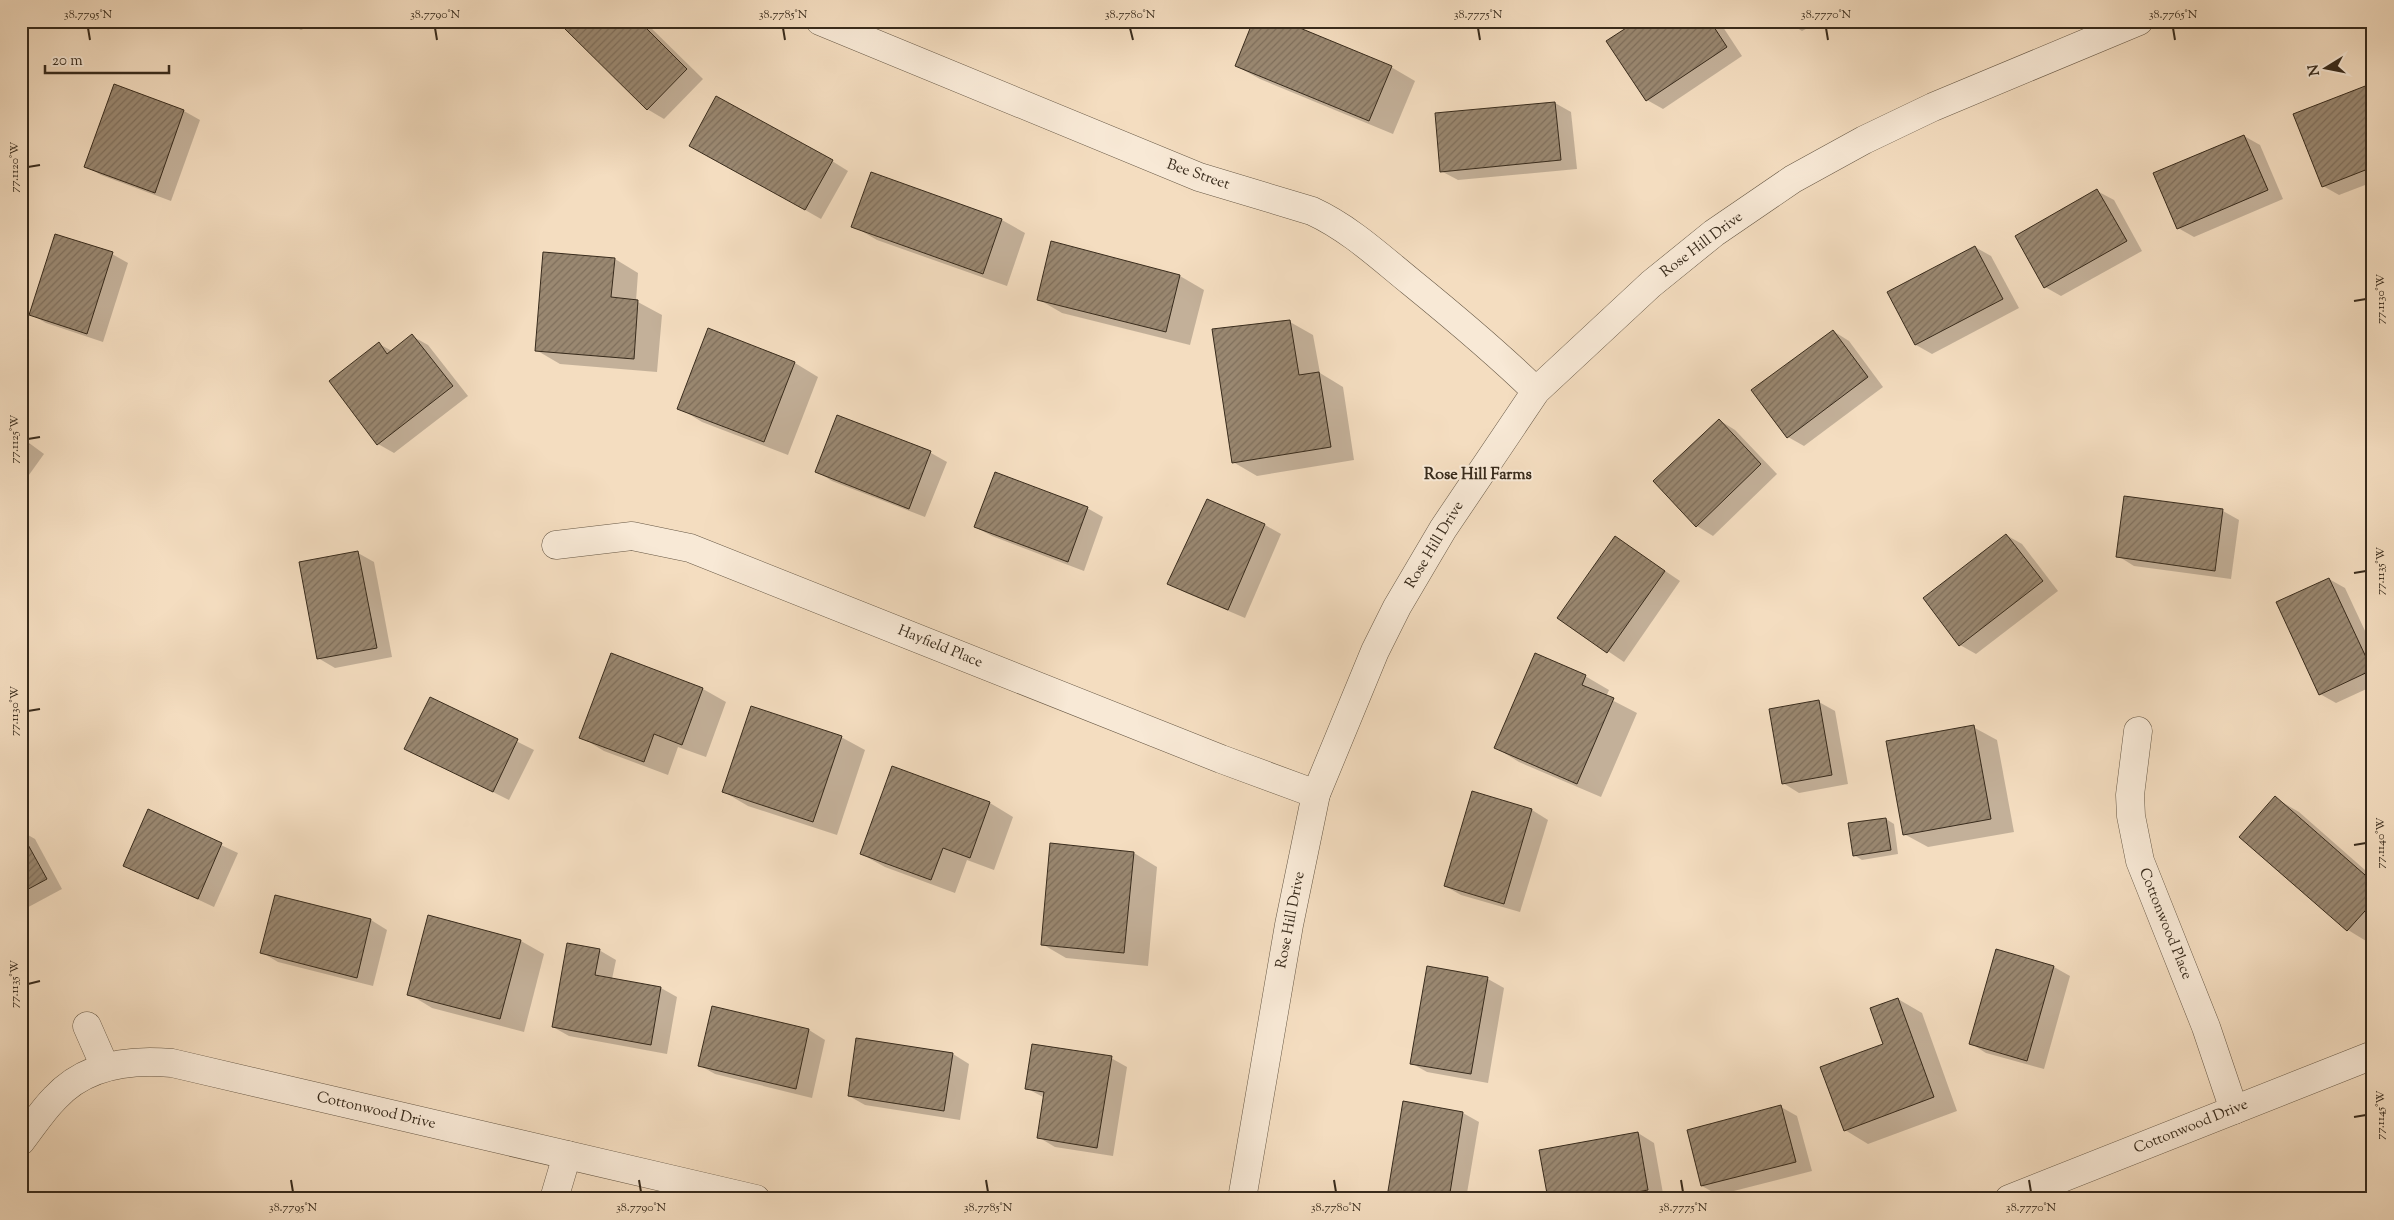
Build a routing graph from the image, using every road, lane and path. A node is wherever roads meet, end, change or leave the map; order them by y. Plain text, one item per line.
1 (820, 21) edge
2 (2139, 21) edge
3 (1536, 391) junction
4 (556, 545) dead end
5 (2138, 731) dead end
6 (1316, 794) junction
7 (87, 1026) dead end
8 (2373, 1055) edge
9 (105, 1067) junction
10 (2234, 1110) junction
11 (21, 1141) edge
12 (567, 1155) junction
13 (554, 1199) edge
14 (756, 1199) edge
15 (1242, 1199) edge
16 (2009, 1199) edge

1 - 3 street, Bee Street
2 - 3 street, Rose Hill Drive
3 - 6 street, Rose Hill Drive
4 - 6 street, Hayfield Place
5 - 10 street, Cottonwood Place
6 - 15 street, Rose Hill Drive
7 - 9 street
8 - 10 street, Cottonwood Drive
9 - 11 street, Cottonwood Drive
9 - 12 street, Cottonwood Drive
10 - 16 street, Cottonwood Drive
12 - 13 street
12 - 14 street, Cottonwood Drive

